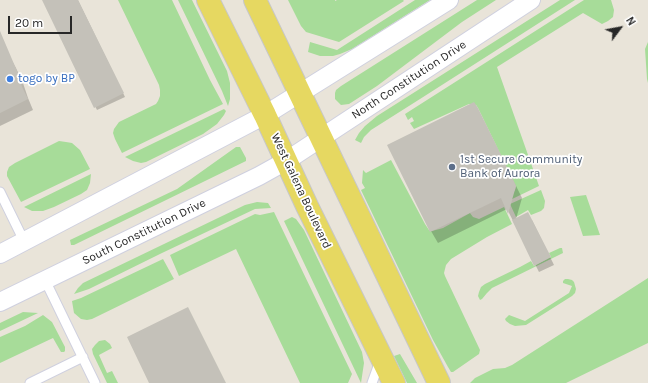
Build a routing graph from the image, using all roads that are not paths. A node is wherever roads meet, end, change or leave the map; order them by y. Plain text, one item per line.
1 (208, 0) edge
2 (255, 0) edge
3 (449, 0) edge
4 (531, 0) edge
5 (300, 92) junction
6 (265, 115) junction
7 (320, 138) junction
8 (286, 161) junction
9 (0, 192) edge
10 (24, 241) junction
11 (0, 254) edge
12 (45, 280) junction
13 (0, 302) edge
14 (83, 357) junction
15 (381, 357) junction
16 (30, 383) edge
17 (96, 383) edge
18 (372, 383) edge
19 (394, 383) edge
20 (439, 383) edge

1 - 6 main road, West Galena Boulevard
2 - 5 main road
3 - 5 street
4 - 7 street, North Constitution Drive
5 - 6 street
5 - 7 main road
6 - 8 main road, West Galena Boulevard
6 - 10 street
7 - 8 street, North Constitution Drive
7 - 20 main road
8 - 12 street, South Constitution Drive
8 - 15 main road, West Galena Boulevard
9 - 10 lane
10 - 11 street
12 - 13 street, South Constitution Drive
12 - 14 lane
14 - 16 lane
14 - 17 lane
15 - 18 lane
15 - 19 main road, West Galena Boulevard

